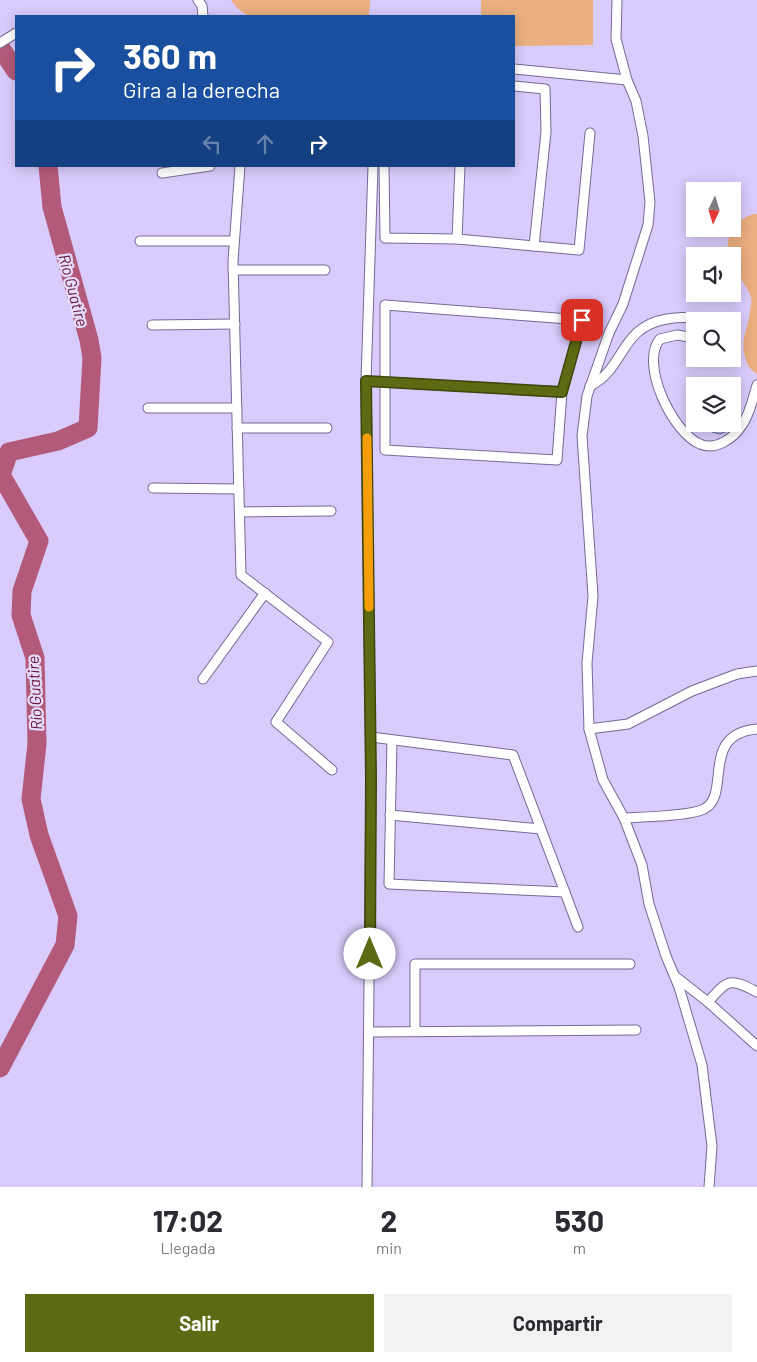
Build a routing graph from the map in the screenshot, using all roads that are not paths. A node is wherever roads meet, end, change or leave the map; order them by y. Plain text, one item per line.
1 (198, 0) edge
2 (617, 0) edge
3 (203, 15) edge
4 (15, 34) edge
5 (0, 43) edge
6 (515, 69) edge
7 (627, 80) junction
8 (515, 86) edge
9 (590, 133) dead end
10 (203, 167) edge
11 (240, 167) edge
12 (372, 167) edge
13 (384, 167) edge
14 (460, 167) edge
15 (162, 173) dead end
16 (457, 239) junction
17 (140, 241) dead end
18 (234, 241) junction
19 (534, 246) junction
20 (233, 270) junction
21 (324, 270) dead end
22 (686, 318) edge
23 (235, 324) junction
24 (152, 325) dead end
25 (686, 336) edge
26 (366, 381) junction
27 (386, 382) junction
28 (590, 386) junction
29 (757, 386) edge
30 (562, 392) junction
31 (148, 408) dead end
32 (237, 408) junction
33 (238, 428) junction
34 (327, 428) dead end
35 (153, 488) dead end
36 (239, 489) junction
37 (331, 511) dead end
38 (240, 512) junction
39 (265, 593) junction
40 (757, 671) edge
41 (203, 679) dead end
42 (757, 728) edge
43 (588, 729) junction
44 (370, 737) junction
45 (392, 740) junction
46 (332, 770) dead end
47 (390, 815) junction
48 (624, 818) junction
49 (541, 829) junction
50 (566, 892) junction
51 (578, 927) dead end
52 (630, 964) dead end
53 (674, 975) junction
54 (757, 992) edge
55 (708, 1002) junction
56 (636, 1030) dead end
57 (415, 1031) junction
58 (369, 1032) junction
59 (757, 1046) edge
60 (367, 1187) edge
61 (709, 1187) edge

1 - 3 street
2 - 7 street
4 - 5 street
6 - 7 street
7 - 28 street
8 - 19 street
9 - 19 street
10 - 15 street
11 - 18 street
12 - 26 street
13 - 16 street
14 - 16 street
16 - 19 street
17 - 18 street
18 - 20 street
20 - 21 street
20 - 23 street
22 - 28 street
23 - 24 street
23 - 32 street
25 - 29 street
26 - 27 street
26 - 44 street
27 - 30 street
27 - 30 street
27 - 30 street
28 - 43 street
31 - 32 street
32 - 33 street
33 - 34 street
33 - 36 street
35 - 36 street
36 - 38 street
37 - 38 street
38 - 39 street
39 - 41 street
39 - 46 street
40 - 43 street
42 - 48 street
43 - 48 street
44 - 45 street
44 - 58 street
45 - 47 street
45 - 49 street
47 - 49 street
47 - 50 street
48 - 53 street
49 - 50 street
50 - 51 street
52 - 57 street
53 - 55 street
53 - 61 street
54 - 55 street
55 - 59 street
56 - 57 street
57 - 58 street
58 - 60 street

